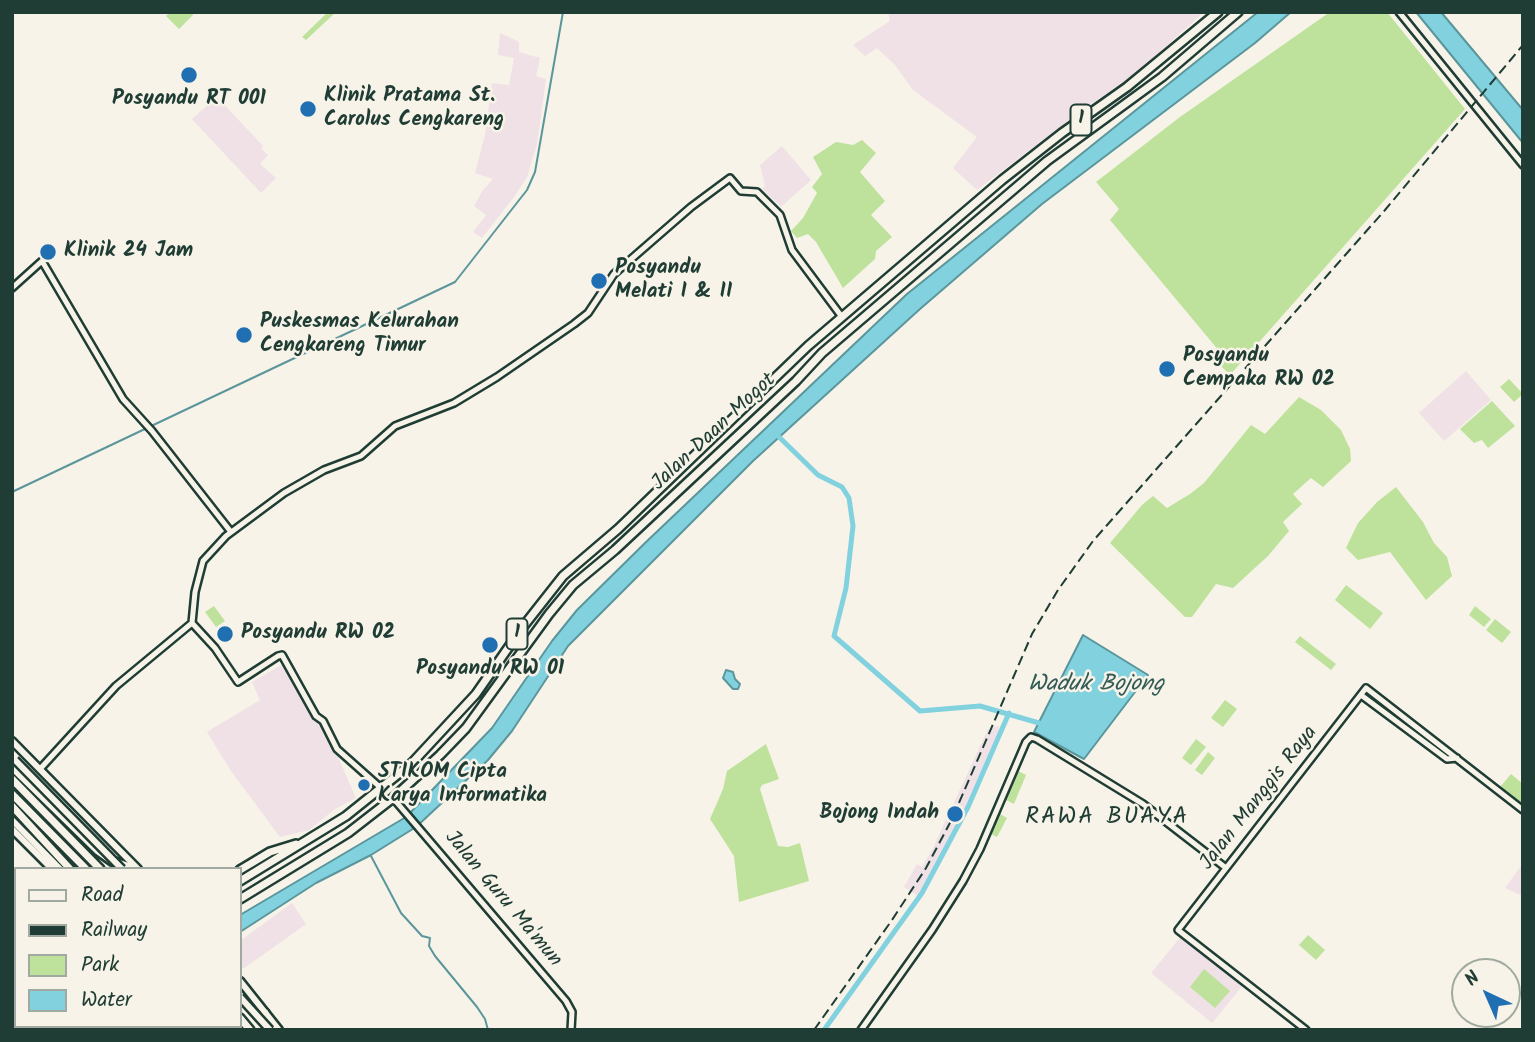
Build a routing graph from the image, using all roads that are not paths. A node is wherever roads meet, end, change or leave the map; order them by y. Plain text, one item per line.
1 (1218, 12) edge
2 (1238, 12) edge
3 (1399, 12) edge
4 (1523, 165) edge
5 (12, 288) edge
6 (842, 317) junction
7 (733, 419) junction
8 (722, 430) junction
9 (743, 430) junction
10 (731, 441) junction
11 (231, 532) junction
12 (192, 623) junction
13 (1361, 695) junction
14 (12, 741) edge
15 (1457, 758) junction
16 (13, 761) edge
17 (40, 768) junction
18 (12, 779) edge
19 (382, 789) junction
20 (12, 794) edge
21 (393, 798) junction
22 (12, 806) edge
23 (1523, 810) edge
24 (12, 820) edge
25 (12, 829) edge
26 (314, 837) junction
27 (260, 858) junction
28 (50, 867) edge
29 (58, 867) edge
30 (68, 867) edge
31 (84, 867) edge
32 (98, 867) edge
33 (120, 867) edge
34 (131, 867) edge
35 (135, 867) edge
36 (1226, 868) junction
37 (242, 869) edge
38 (253, 873) junction
39 (242, 880) edge
40 (242, 898) edge
41 (242, 984) edge
42 (242, 999) edge
43 (265, 1013) junction
44 (269, 1030) edge
45 (279, 1030) edge
46 (571, 1030) edge
47 (861, 1030) edge
48 (1306, 1030) edge

1 - 6 highway, Jalan Daan Mogot / 1
2 - 9 highway, Jalan Daan Mogot / 1
3 - 4 street
5 - 11 street
6 - 7 highway, Jalan Daan Mogot / 1
6 - 11 street
7 - 8 highway, Jalan Daan Mogot / 1
7 - 9 highway
8 - 10 highway
8 - 19 highway, Jalan Daan Mogot / 1
9 - 10 highway, Jalan Daan Mogot / 1
10 - 21 highway, Jalan Daan Mogot / 1
11 - 12 street
12 - 17 street
12 - 19 street
13 - 15 street
13 - 15 street, Jalan Manggis Raya
13 - 36 street, Jalan Manggis Raya
14 - 17 main road
15 - 23 street
16 - 33 main road, bridge
16 - 34 highway
17 - 35 main road
18 - 32 highway
19 - 26 highway, Jalan Daan Mogot / 1
20 - 31 highway
21 - 40 highway, Jalan Daan Mogot / 1
21 - 46 street, Jalan Guru Ma'mun
22 - 30 highway
24 - 29 main road
25 - 28 main road
26 - 27 highway
26 - 38 highway, Jalan Daan Mogot / 1
27 - 37 highway
27 - 38 highway
36 - 47 street
36 - 48 street, Jalan Manggis Raya
38 - 39 highway, Jalan Daan Mogot / 1
41 - 43 main road
42 - 44 main road, bridge
43 - 44 highway
43 - 45 main road

